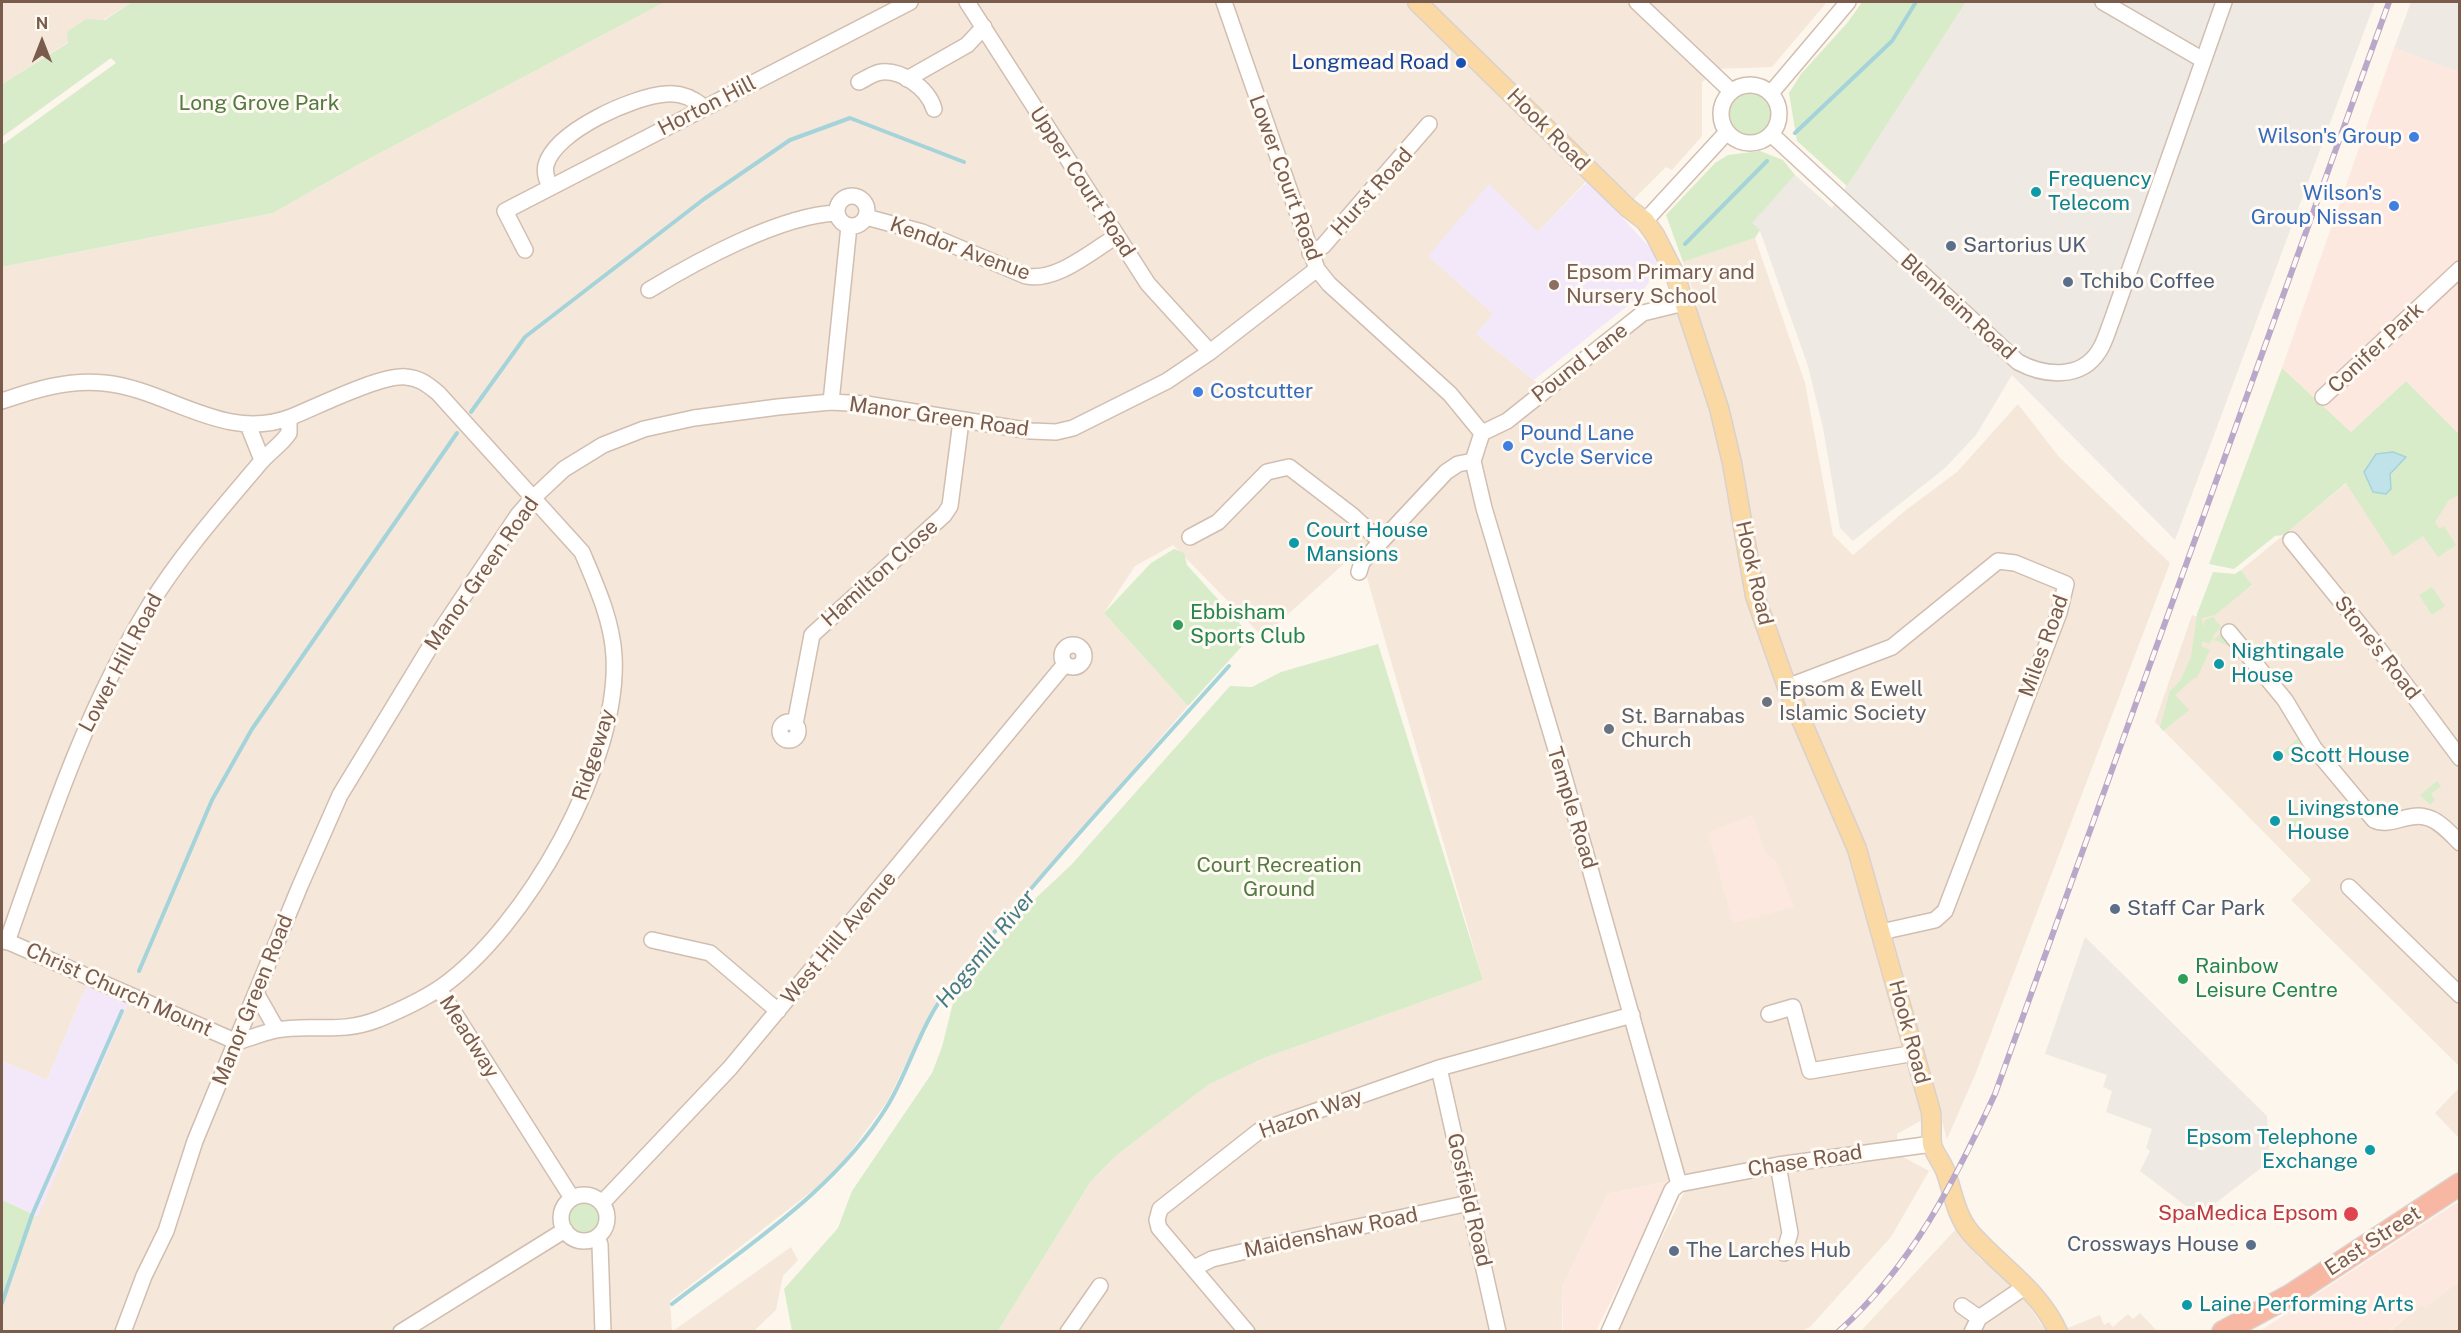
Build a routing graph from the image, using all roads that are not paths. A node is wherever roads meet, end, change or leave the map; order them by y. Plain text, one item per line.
1 (910, 2) edge
2 (967, 2) edge
3 (1224, 2) edge
4 (1417, 2) edge
5 (1637, 2) edge
6 (1848, 2) edge
7 (2103, 2) edge
8 (2224, 2) edge
9 (984, 27) junction
10 (2203, 60) junction
11 (907, 79) junction
12 (859, 81) dead end
13 (1731, 92) junction
14 (1771, 93) junction
15 (704, 107) junction
16 (933, 109) dead end
17 (1429, 124) dead end
18 (1727, 132) junction
19 (1772, 134) junction
20 (550, 187) junction
21 (837, 213) junction
22 (866, 217) junction
23 (1645, 221) junction
24 (849, 226) junction
25 (1117, 236) junction
26 (525, 250) dead end
27 (1310, 254) junction
28 (1317, 269) junction
29 (2460, 269) edge
30 (649, 290) dead end
31 (1684, 303) junction
32 (1210, 352) junction
33 (2323, 397) dead end
34 (2, 401) edge
35 (831, 402) junction
36 (290, 418) junction
37 (961, 421) junction
38 (248, 425) junction
39 (1482, 433) junction
40 (262, 460) junction
41 (1473, 461) junction
42 (532, 499) junction
43 (1190, 537) dead end
44 (2291, 540) dead end
45 (1380, 542) junction
46 (1359, 572) dead end
47 (2229, 632) dead end
48 (1065, 664) dead end
49 (1787, 687) junction
50 (795, 724) dead end
51 (2460, 758) edge
52 (2457, 834) edge
53 (2349, 887) dead end
54 (1881, 932) junction
55 (4, 940) edge
56 (652, 940) dead end
57 (439, 988) junction
58 (256, 993) junction
59 (2460, 995) edge
60 (778, 1011) junction
61 (1769, 1014) dead end
62 (1632, 1015) junction
63 (277, 1030) junction
64 (237, 1042) junction
65 (1915, 1053) junction
66 (1439, 1068) junction
67 (1932, 1144) junction
68 (1778, 1165) junction
69 (1679, 1184) junction
70 (2460, 1184) edge
71 (572, 1198) junction
72 (602, 1203) junction
73 (1469, 1203) junction
74 (565, 1230) junction
75 (597, 1237) junction
76 (1784, 1253) dead end
77 (1194, 1268) junction
78 (1100, 1286) dead end
79 (2026, 1286) junction
80 (1962, 1306) dead end
81 (1975, 1325) edge
82 (123, 1332) edge
83 (401, 1332) edge
84 (603, 1332) edge
85 (1068, 1332) edge
86 (1247, 1332) edge
87 (1498, 1332) edge
88 (1609, 1332) edge
89 (2058, 1332) edge
90 (2223, 1332) edge

1 - 15 street, Horton Hill
2 - 9 street, Upper Court Road
3 - 27 street, Lower Court Road
4 - 23 main road, Hook Road
5 - 13 street
6 - 14 street
7 - 10 street
8 - 10 street, Blenheim Road
9 - 11 street
9 - 25 street, Upper Court Road
10 - 19 street, Blenheim Road
11 - 12 street
11 - 16 street
13 - 14 street
13 - 18 street
14 - 19 street
15 - 20 street, Horton Hill
15 - 20 street
17 - 27 street, Hurst Road
18 - 19 street
18 - 23 street
20 - 26 street, Horton Hill
21 - 22 street, Kendor Avenue
21 - 24 street
21 - 30 street
22 - 24 street, Kendor Avenue
22 - 25 street, Kendor Avenue
23 - 31 main road, Hook Road
24 - 35 street
25 - 32 street, Upper Court Road
27 - 28 street, Lower Court Road
28 - 32 street, Manor Green Road
28 - 39 street, Lower Court Road
29 - 33 street, Conifer Park
31 - 39 street, Pound Lane
31 - 49 main road, Hook Road
32 - 37 street, Manor Green Road
34 - 38 street
35 - 37 street, Manor Green Road
35 - 42 street, Manor Green Road
36 - 38 street
36 - 40 street, Lower Hill Road
36 - 42 street
37 - 50 street, Hamilton Close
38 - 40 street
39 - 41 street
40 - 55 street, Lower Hill Road
41 - 45 street
41 - 62 street, Temple Road
42 - 57 street, Ridgeway
42 - 58 street, Manor Green Road
43 - 45 street
44 - 51 street, Stone's Road
45 - 46 street
47 - 52 street
48 - 60 street, West Hill Avenue
49 - 54 main road, Hook Road
49 - 54 street, Miles Road
53 - 59 street
54 - 65 main road, Hook Road
55 - 64 street, Christ Church Mount
56 - 60 street
57 - 63 street, Meadway
57 - 71 street, Meadway
58 - 63 street
58 - 64 street, Manor Green Road
60 - 72 street, West Hill Avenue
61 - 65 street
62 - 66 street, Hazon Way
62 - 69 street, Temple Road
63 - 64 street, Meadway
64 - 82 street, Manor Green Road
65 - 67 main road, Hook Road
66 - 73 street, Gosfield Road
66 - 77 street, Hazon Way
67 - 68 street, Chase Road
67 - 79 main road, Hook Road
68 - 69 street, Chase Road
68 - 76 street
69 - 88 street
70 - 90 highway, East Street
71 - 72 street
71 - 74 street
72 - 75 street
73 - 77 street, Maidenshaw Road
73 - 87 street, Gosfield Road
74 - 75 street
74 - 83 street
75 - 84 street
77 - 86 street, Hazon Way
78 - 85 street
79 - 81 street
79 - 89 main road, Hook Road
80 - 81 street

